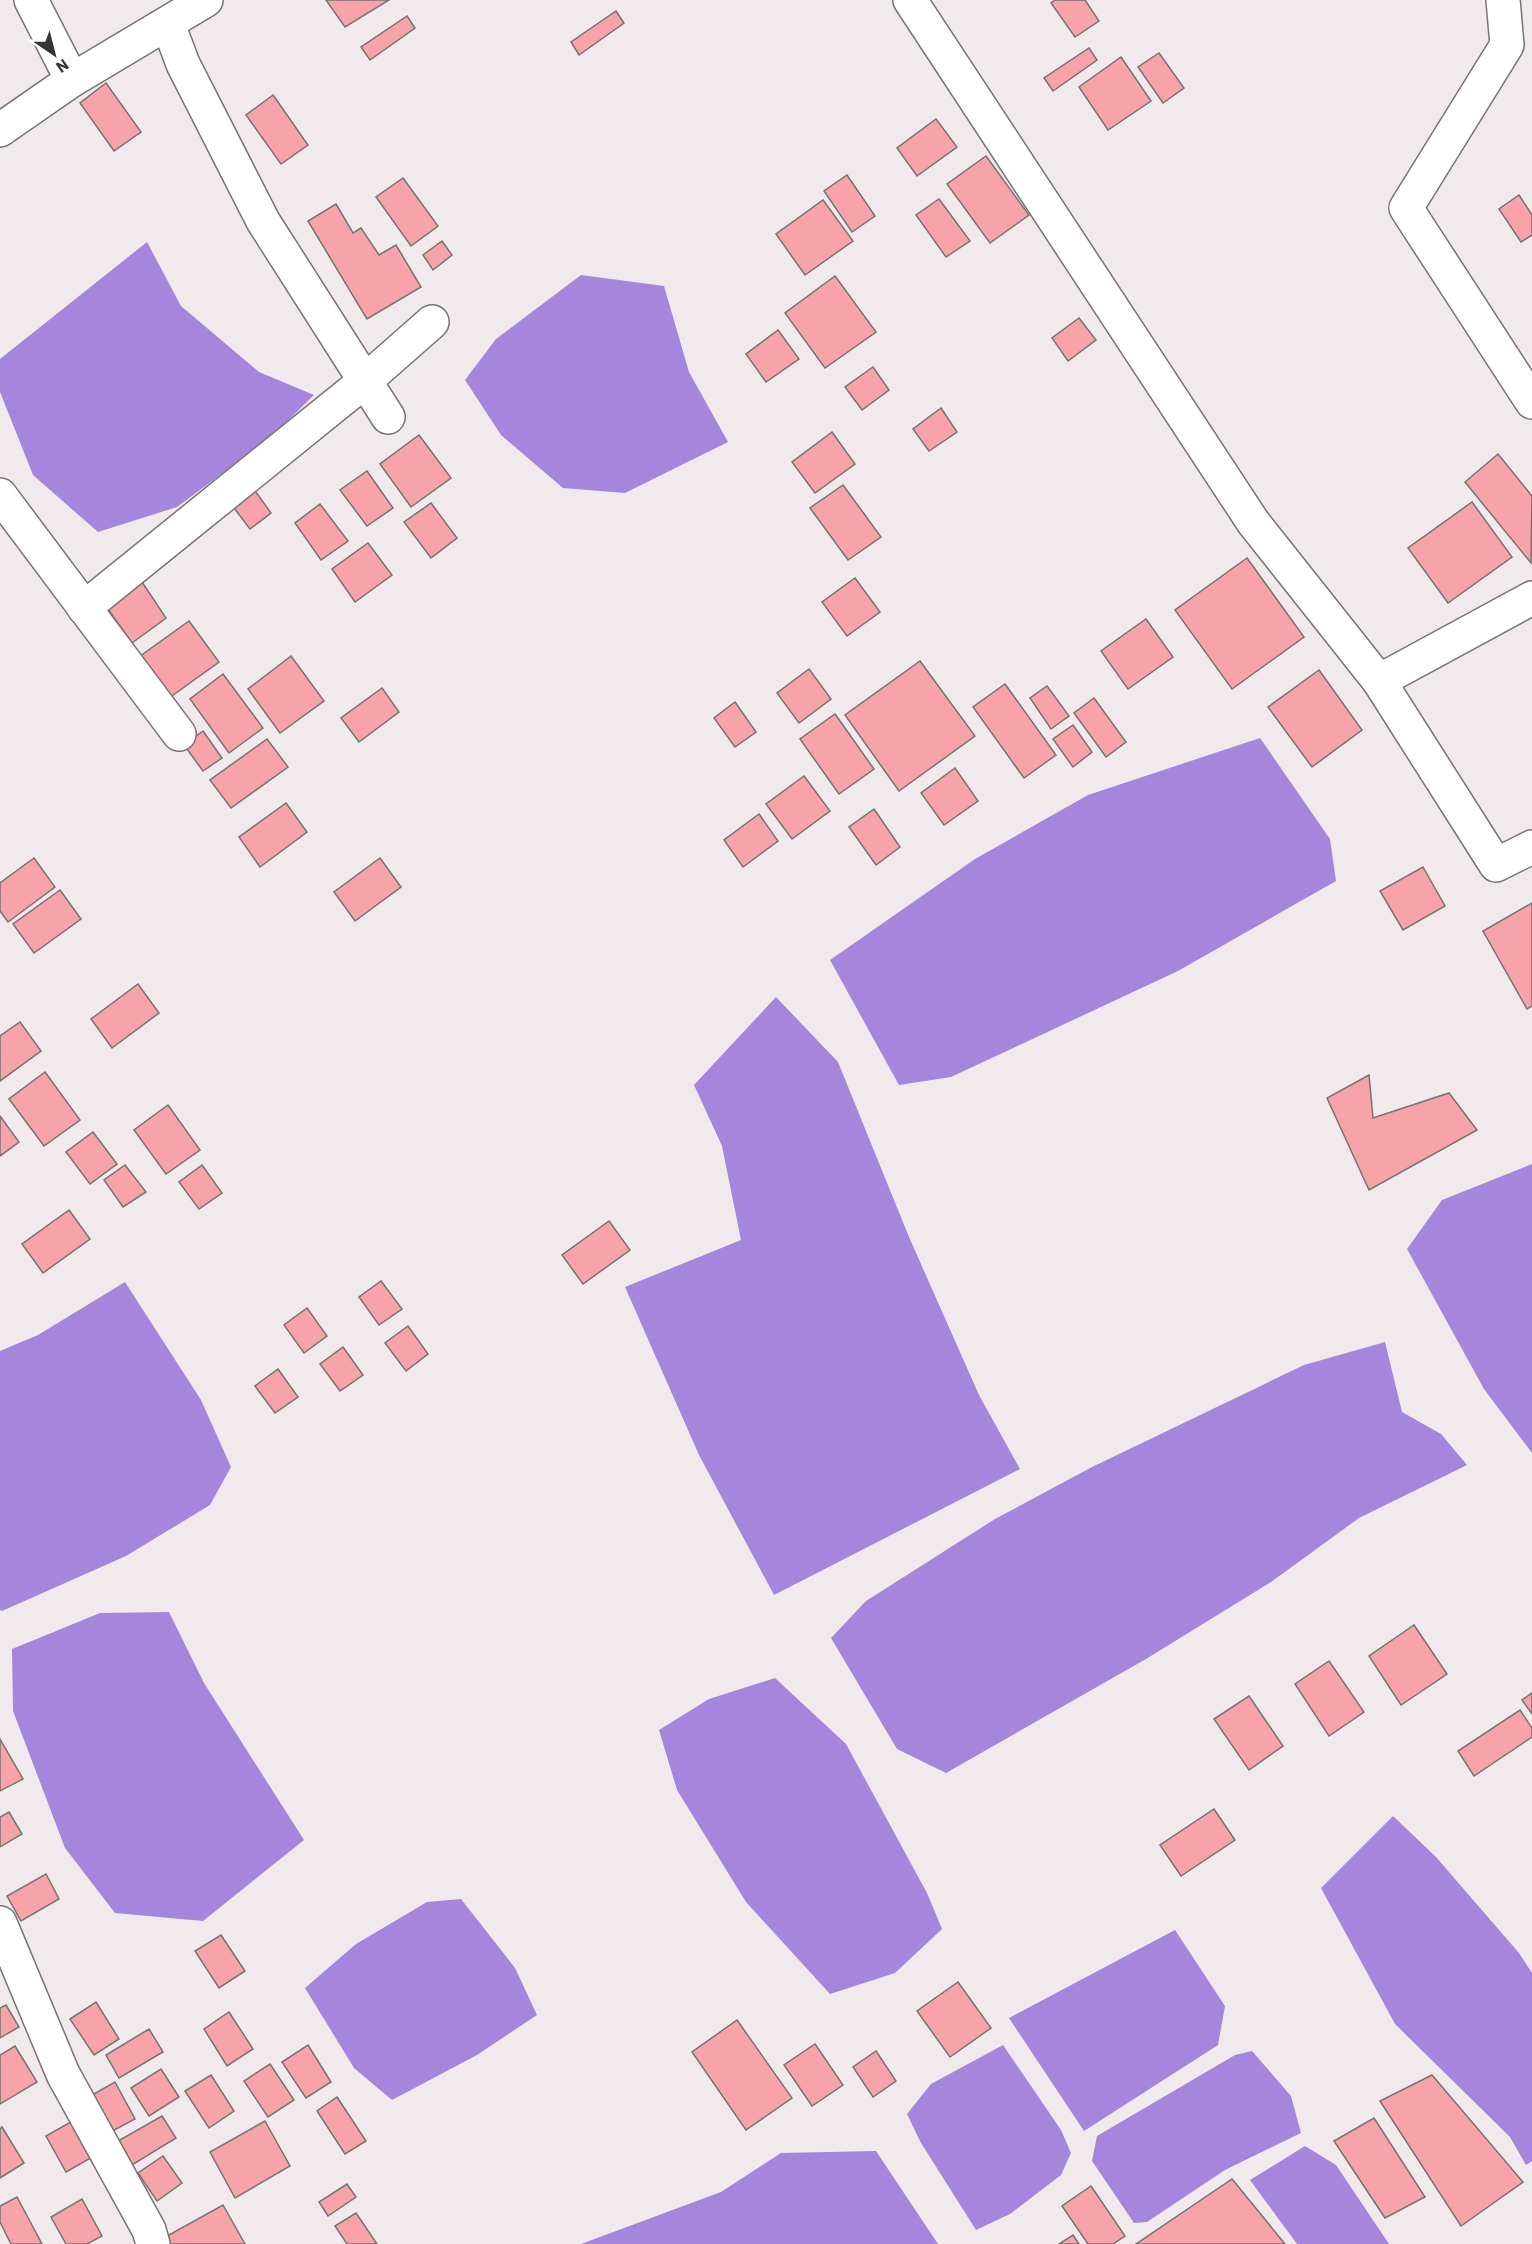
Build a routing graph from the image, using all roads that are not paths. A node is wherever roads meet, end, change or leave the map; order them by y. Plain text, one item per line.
1 (31, 0) edge
2 (206, 0) edge
3 (910, 0) edge
4 (1503, 0) edge
5 (168, 24) junction
6 (72, 80) junction
7 (0, 130) edge
8 (432, 322) dead end
9 (365, 381) junction
10 (1532, 402) edge
11 (388, 417) dead end
12 (0, 495) edge
13 (1532, 598) edge
14 (84, 608) junction
15 (1379, 681) junction
16 (179, 734) dead end
17 (1532, 847) edge
18 (0, 1923) edge
19 (153, 2244) edge

1 - 6 street
2 - 5 street
3 - 15 street
4 - 10 street
5 - 6 street
5 - 9 street
6 - 7 street
8 - 9 street
9 - 11 street
9 - 14 street
12 - 14 street
13 - 15 street
14 - 16 street
15 - 17 street
18 - 19 street

